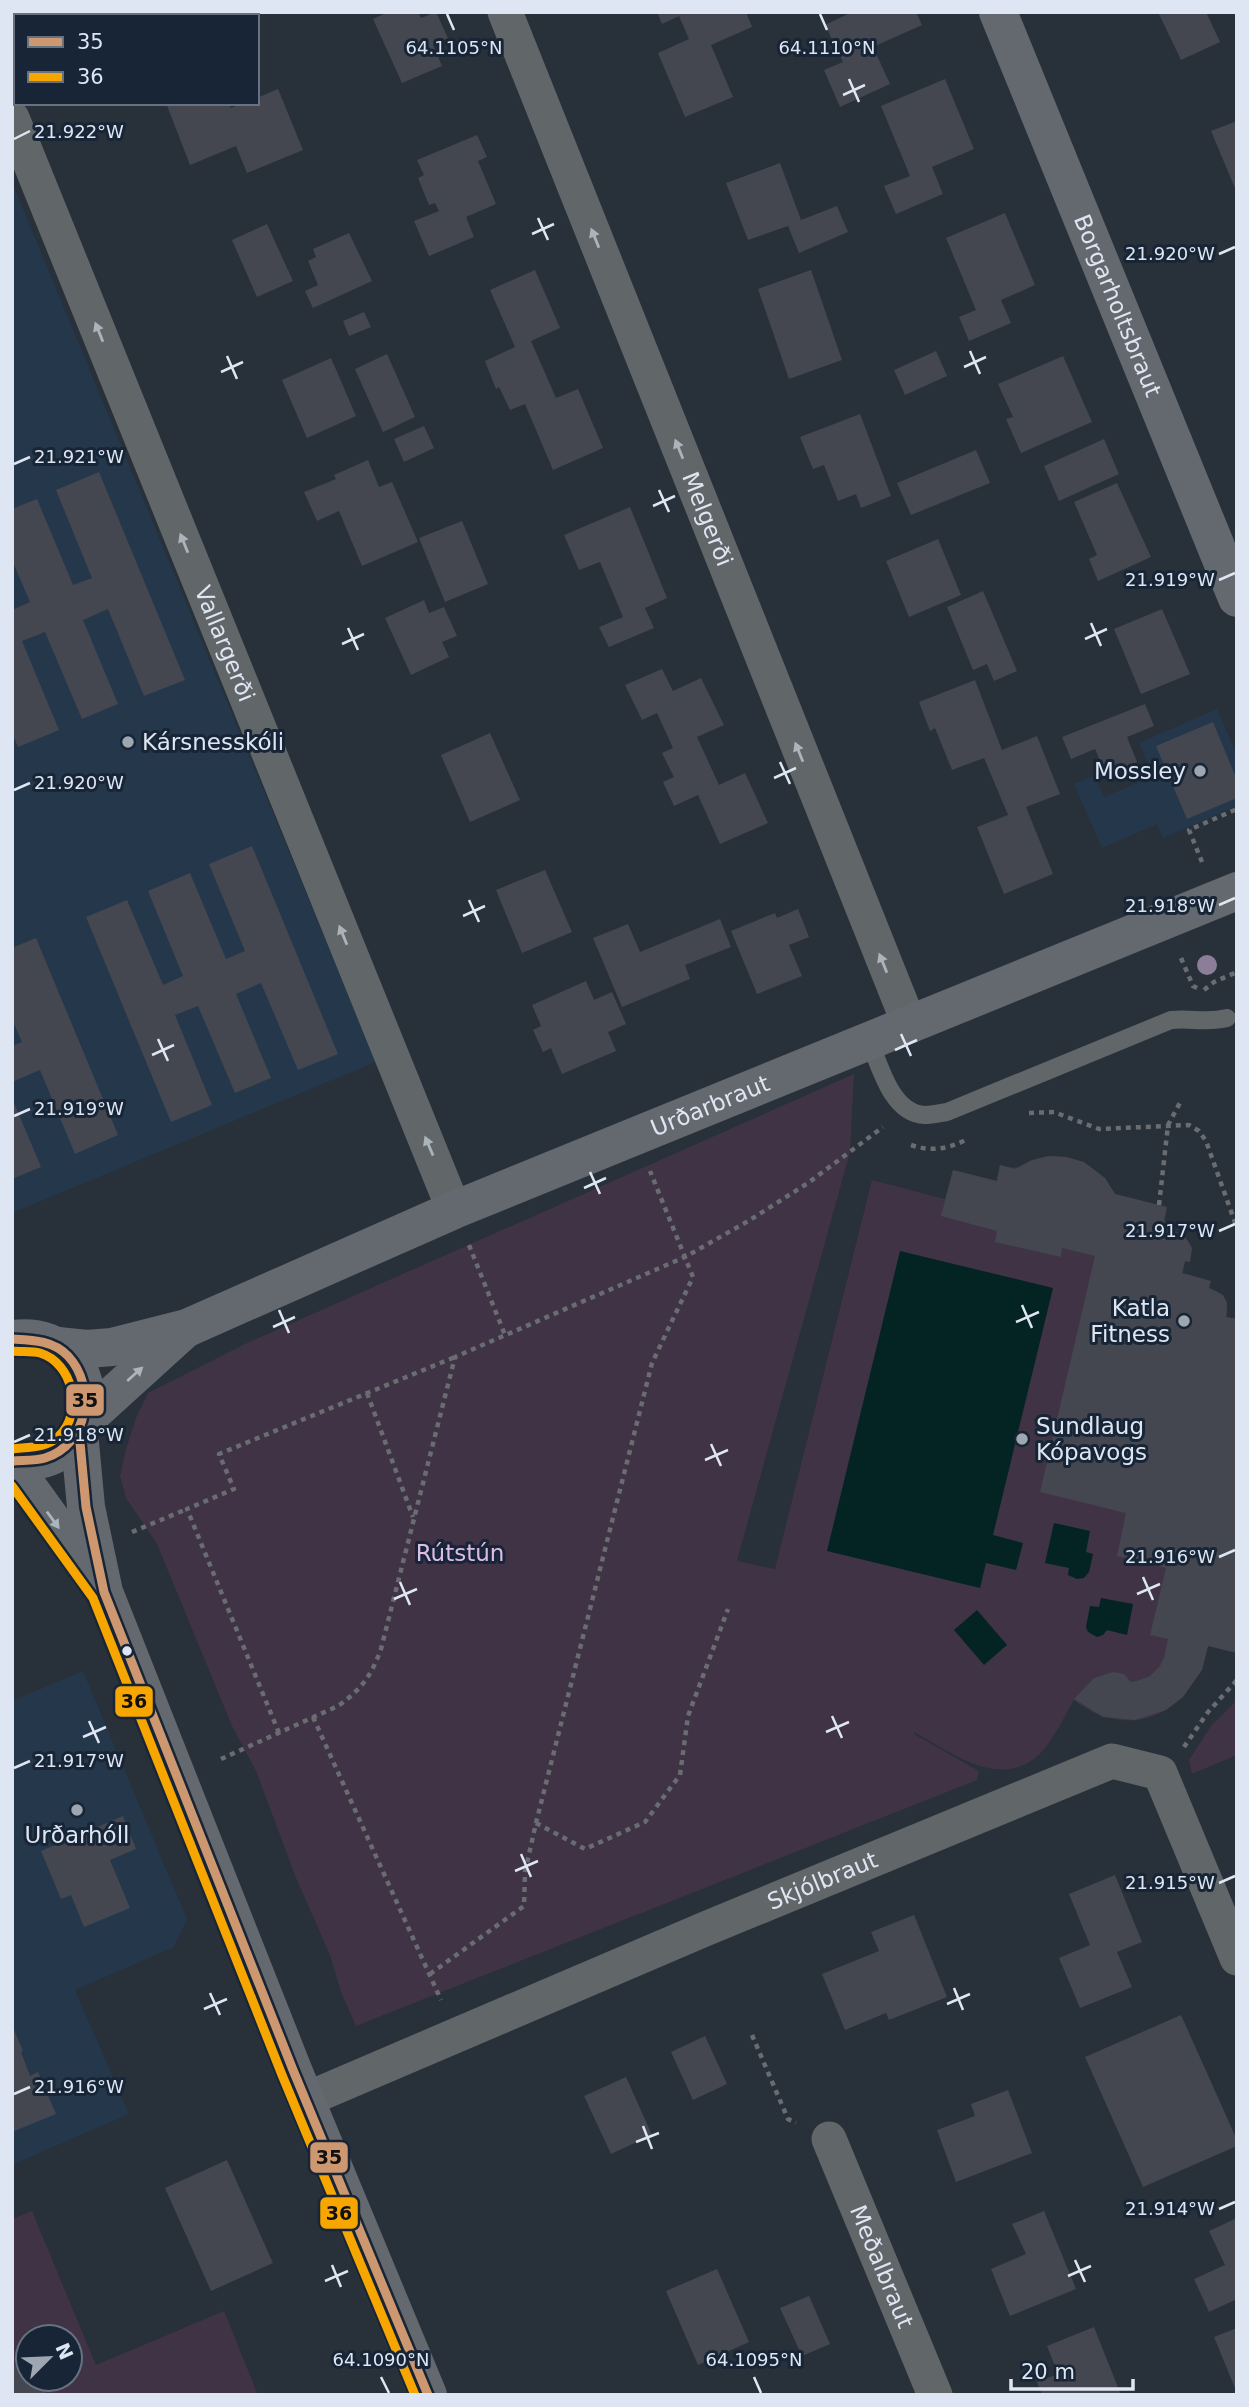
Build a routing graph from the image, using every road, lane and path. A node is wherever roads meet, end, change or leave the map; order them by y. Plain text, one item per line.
1 (505, 12) edge
2 (998, 12) edge
3 (12, 118) edge
4 (1237, 598) edge
5 (1237, 809) edge
6 (1204, 867) dead end
7 (1237, 891) edge
8 (1178, 951) dead end
9 (1237, 972) edge
10 (1203, 991) junction
11 (1203, 998) dead end
12 (1227, 1018) dead end
13 (910, 1026) junction
14 (870, 1042) junction
15 (1182, 1099) dead end
16 (1026, 1114) dead end
17 (1168, 1125) junction
18 (891, 1130) dead end
19 (637, 1135) junction
20 (974, 1136) dead end
21 (907, 1143) dead end
22 (1159, 1205) dead end
23 (454, 1210) junction
24 (1237, 1228) edge
25 (685, 1257) junction
26 (187, 1328) junction
27 (505, 1335) junction
28 (27, 1337) edge
29 (455, 1357) junction
30 (368, 1393) junction
31 (82, 1426) junction
32 (12, 1463) edge
33 (187, 1509) junction
34 (414, 1519) junction
35 (123, 1535) dead end
36 (104, 1592) junction
37 (728, 1609) dead end
38 (1237, 1680) edge
39 (313, 1717) junction
40 (279, 1733) junction
41 (221, 1759) dead end
42 (1160, 1773) junction
43 (536, 1824) junction
44 (1237, 1958) edge
45 (430, 1975) junction
46 (442, 2001) dead end
47 (752, 2035) dead end
48 (305, 2100) junction
49 (828, 2139) joint
50 (428, 2395) edge
51 (935, 2395) edge

13 -> 1 street, Melgerði
2 - 4 street, Borgarholtsbraut
23 -> 3 street, Vallargerði
5 - 6 path
7 - 13 street, Urðarbraut
8 - 10 path
9 - 10 path
10 - 11 path
12 - 14 lane
13 - 14 street, Urðarbraut
14 - 19 street, Urðarbraut
15 - 17 path
16 - 17 path
17 - 22 path
17 - 24 path
18 - 25 path
19 - 23 street, Urðarbraut
19 - 25 path
20 - 21 path
23 - 26 street, Urðarbraut
23 - 27 path
25 - 27 path
25 - 43 path
26 - 28 street, Urðarbraut
31 -> 26 street, Urðarbraut
27 - 29 path
28 - 31 street
29 - 30 path
29 - 34 path
30 - 33 path
30 - 34 path
31 - 32 street, Urðarbraut
31 - 36 street
32 -> 36 street
33 - 35 path
33 - 40 path
34 - 39 path
36 - 48 street
37 - 43 path
38 - 42 path
39 - 40 path
39 - 45 path
40 - 41 path
42 - 44 street
42 - 48 street, Skjólbraut
43 - 45 path
45 - 46 path
47 - 49 path
48 - 50 street
49 - 51 street, Meðalbraut

